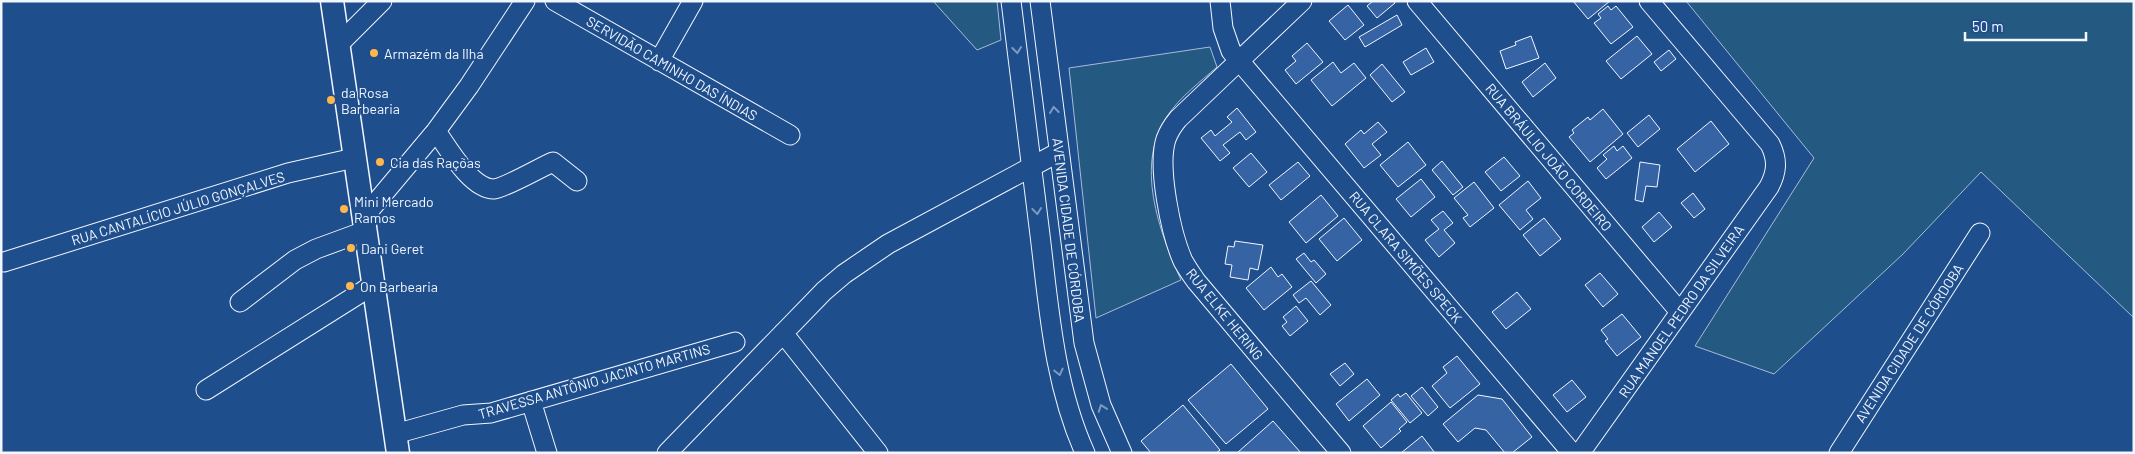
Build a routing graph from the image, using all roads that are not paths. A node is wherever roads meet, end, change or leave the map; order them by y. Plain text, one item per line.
1 (332, 1) edge
2 (382, 1) edge
3 (525, 1) edge
4 (555, 1) edge
5 (692, 1) edge
6 (1011, 1) edge
7 (1040, 1) edge
8 (1220, 1) edge
9 (1302, 1) edge
10 (1417, 1) edge
11 (1649, 1) edge
12 (339, 44) junction
13 (659, 61) junction
14 (1239, 61) junction
15 (436, 131) junction
16 (790, 135) dead end
17 (1059, 152) junction
18 (354, 158) junction
19 (1032, 167) junction
20 (577, 180) dead end
21 (364, 225) junction
22 (1980, 233) dead end
23 (4, 262) dead end
24 (373, 285) junction
25 (240, 302) dead end
26 (1680, 312) junction
27 (783, 333) junction
28 (735, 342) dead end
29 (206, 390) dead end
30 (532, 401) junction
31 (397, 443) edge
32 (547, 453) edge
33 (668, 453) edge
34 (878, 453) edge
35 (1086, 453) edge
36 (1121, 453) edge
37 (1341, 453) edge
38 (1572, 453) edge
39 (1580, 453) edge
40 (1839, 453) edge

1 - 12 main road
2 - 12 street
3 - 15 street
4 - 13 street, SERVIDÃO CAMINHO DAS ÍNDIAS
5 - 13 street
6 -> 19 street
17 -> 7 street, AVENIDA CIDADE DE CÓRDOBA
8 - 14 street, RUA CLARA SIMÕES SPECK
9 - 14 street, RUA ELKE HERING
10 - 26 street, RUA BRÁULIO JOÃO CORDEIRO
11 - 26 street, RUA MANOEL PEDRO DA SILVEIRA
12 - 18 main road
13 - 16 street, SERVIDÃO CAMINHO DAS ÍNDIAS
14 - 37 street, RUA ELKE HERING
14 - 38 street, RUA CLARA SIMÕES SPECK
15 - 20 street
15 - 21 street
17 - 19 street
36 -> 17 street, AVENIDA CIDADE DE CÓRDOBA
18 - 21 main road
18 - 23 street, RUA CANTALÍCIO JÚLIO GONÇALVES
19 - 27 street
19 -> 35 street
21 - 24 main road
21 - 25 street
22 - 40 street, AVENIDA CIDADE DE CÓRDOBA
24 - 29 street
24 - 31 main road
26 - 39 street, RUA MANOEL PEDRO DA SILVEIRA
27 - 33 street
27 - 34 street
28 - 30 street, TRAVESSA ANTÔNIO JACINTO MARTINS
30 - 31 street, TRAVESSA ANTÔNIO JACINTO MARTINS
30 - 32 street

